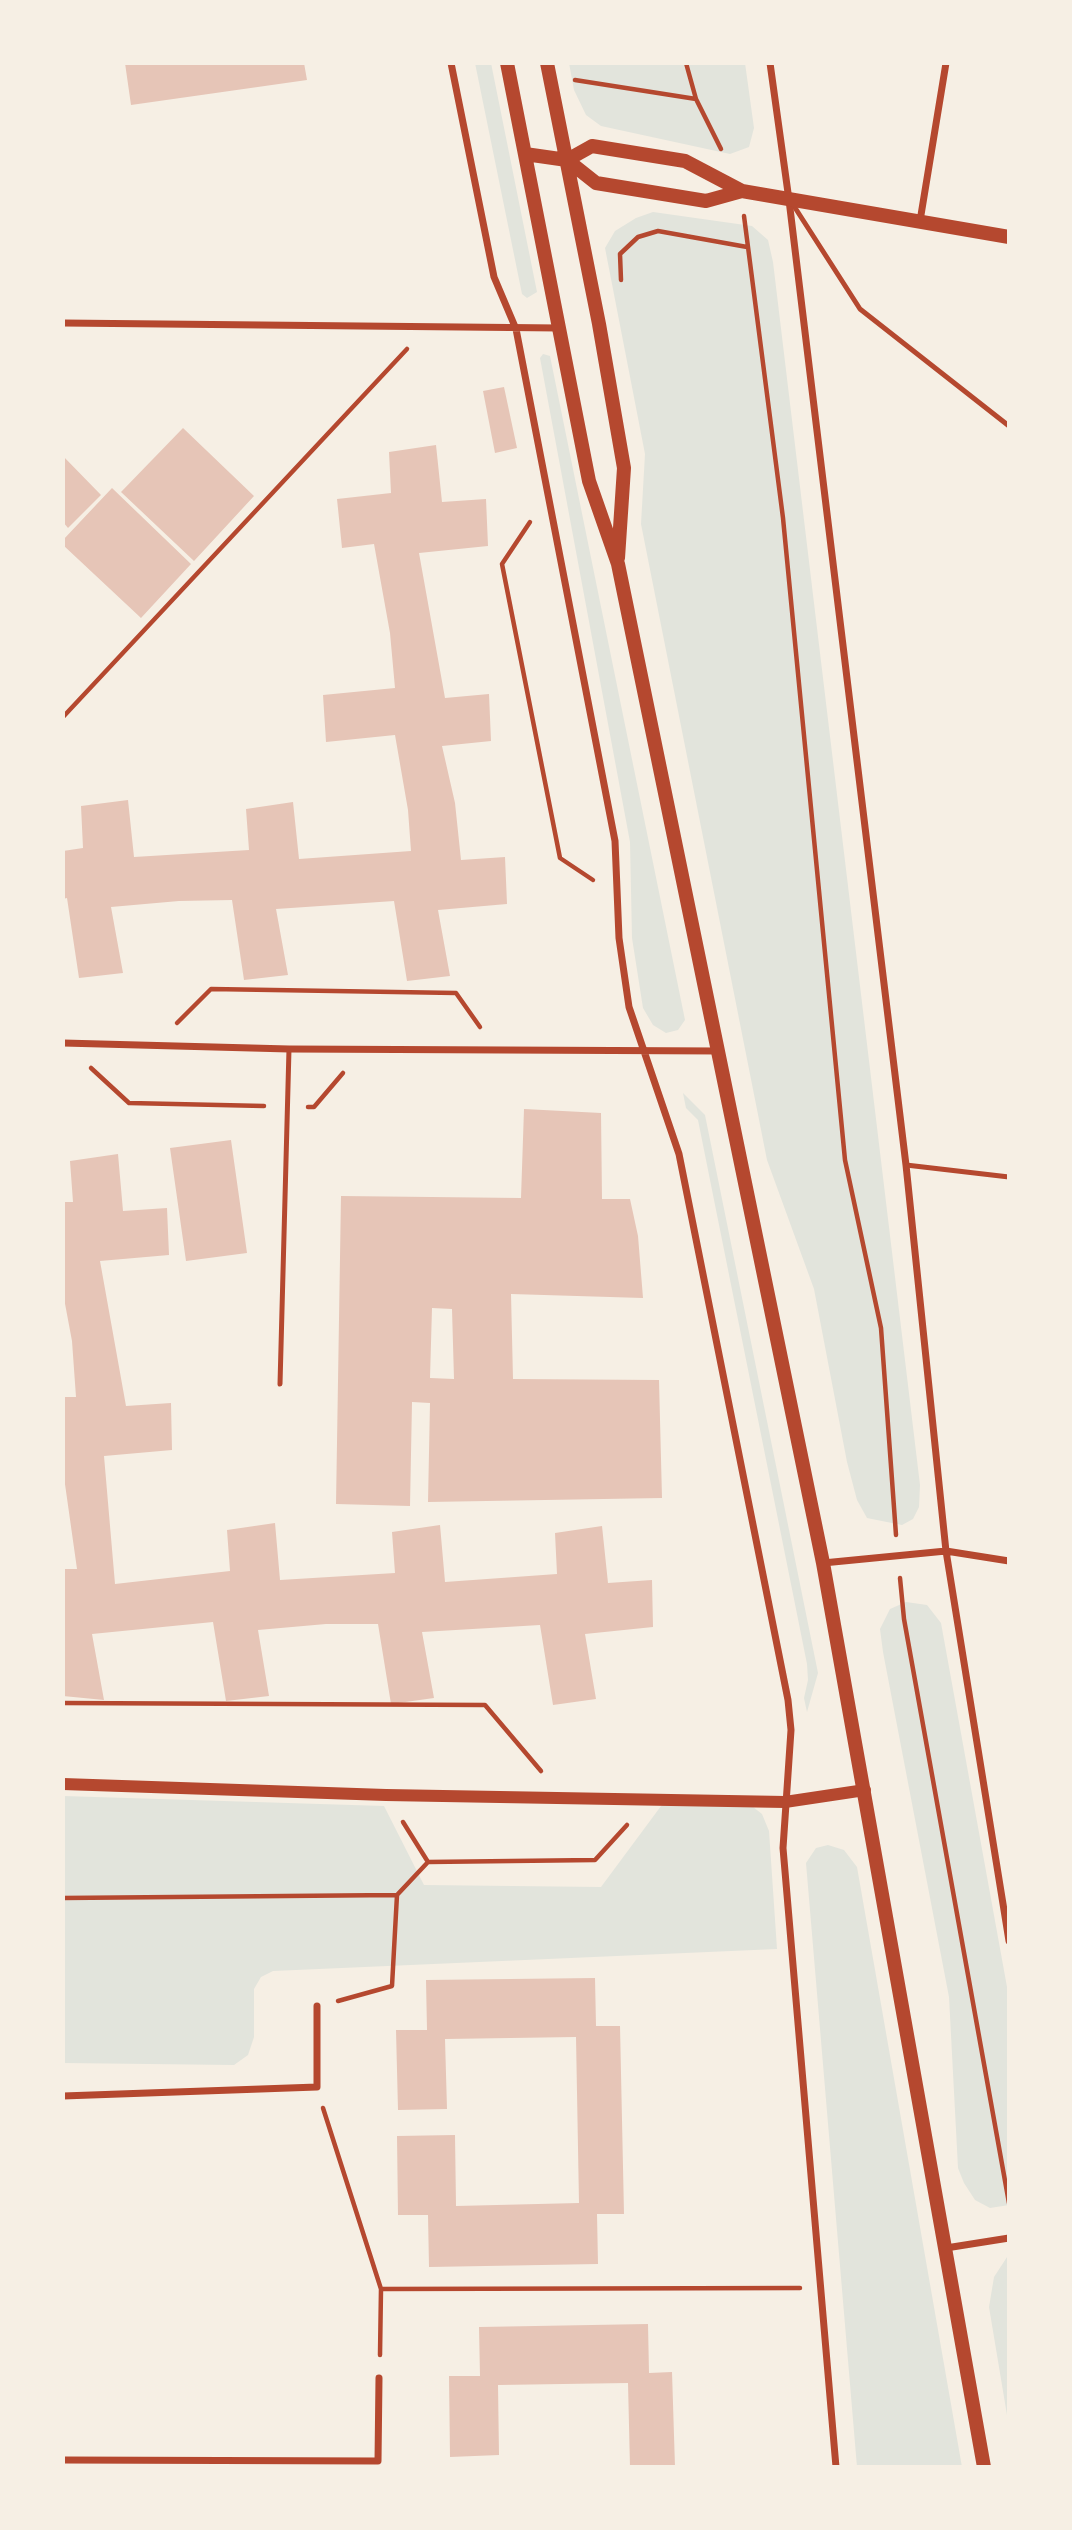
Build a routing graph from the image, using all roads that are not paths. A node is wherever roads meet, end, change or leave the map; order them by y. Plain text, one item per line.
1 (451, 63) edge
2 (507, 63) edge
3 (547, 63) edge
4 (770, 63) edge
5 (946, 63) edge
6 (525, 154) junction
7 (567, 160) junction
8 (742, 191) junction
9 (789, 200) junction
10 (920, 223) junction
11 (1009, 237) edge
12 (63, 323) edge
13 (560, 328) junction
14 (516, 329) junction
15 (1009, 426) edge
16 (618, 564) junction
17 (63, 1043) edge
18 (289, 1048) junction
19 (644, 1051) junction
20 (720, 1051) junction
21 (906, 1165) junction
22 (1009, 1177) edge
23 (280, 1384) dead end
24 (946, 1551) junction
25 (1009, 1561) edge
26 (823, 1563) junction
27 (63, 1784) edge
28 (865, 1790) junction
29 (785, 1802) junction
30 (1009, 1941) edge
31 (317, 2006) road end
32 (63, 2096) edge
33 (1009, 2238) edge
34 (946, 2248) junction
35 (379, 2378) road end
36 (63, 2460) edge
37 (836, 2467) edge
38 (984, 2467) edge

1 - 14 street
2 - 6 main road
3 - 7 main road
4 - 9 street
5 - 10 street
6 - 7 main road
6 - 13 main road
7 - 8 main road
7 - 8 main road
7 - 16 main road
8 - 9 main road
9 - 10 main road
9 - 15 lane
9 - 21 street
10 - 11 main road
12 - 14 street
13 - 14 street
13 - 16 main road
14 - 19 street
16 - 20 main road
17 - 18 street
18 - 19 street
18 - 23 lane
19 - 20 street
19 - 29 street
20 - 26 main road
21 - 22 lane
21 - 24 street
24 - 25 street
24 - 26 street
24 - 30 street
26 - 28 main road
27 - 29 street
28 - 29 street
28 - 34 main road
29 - 37 street
31 - 32 street
33 - 34 street
34 - 38 main road
35 - 36 street

